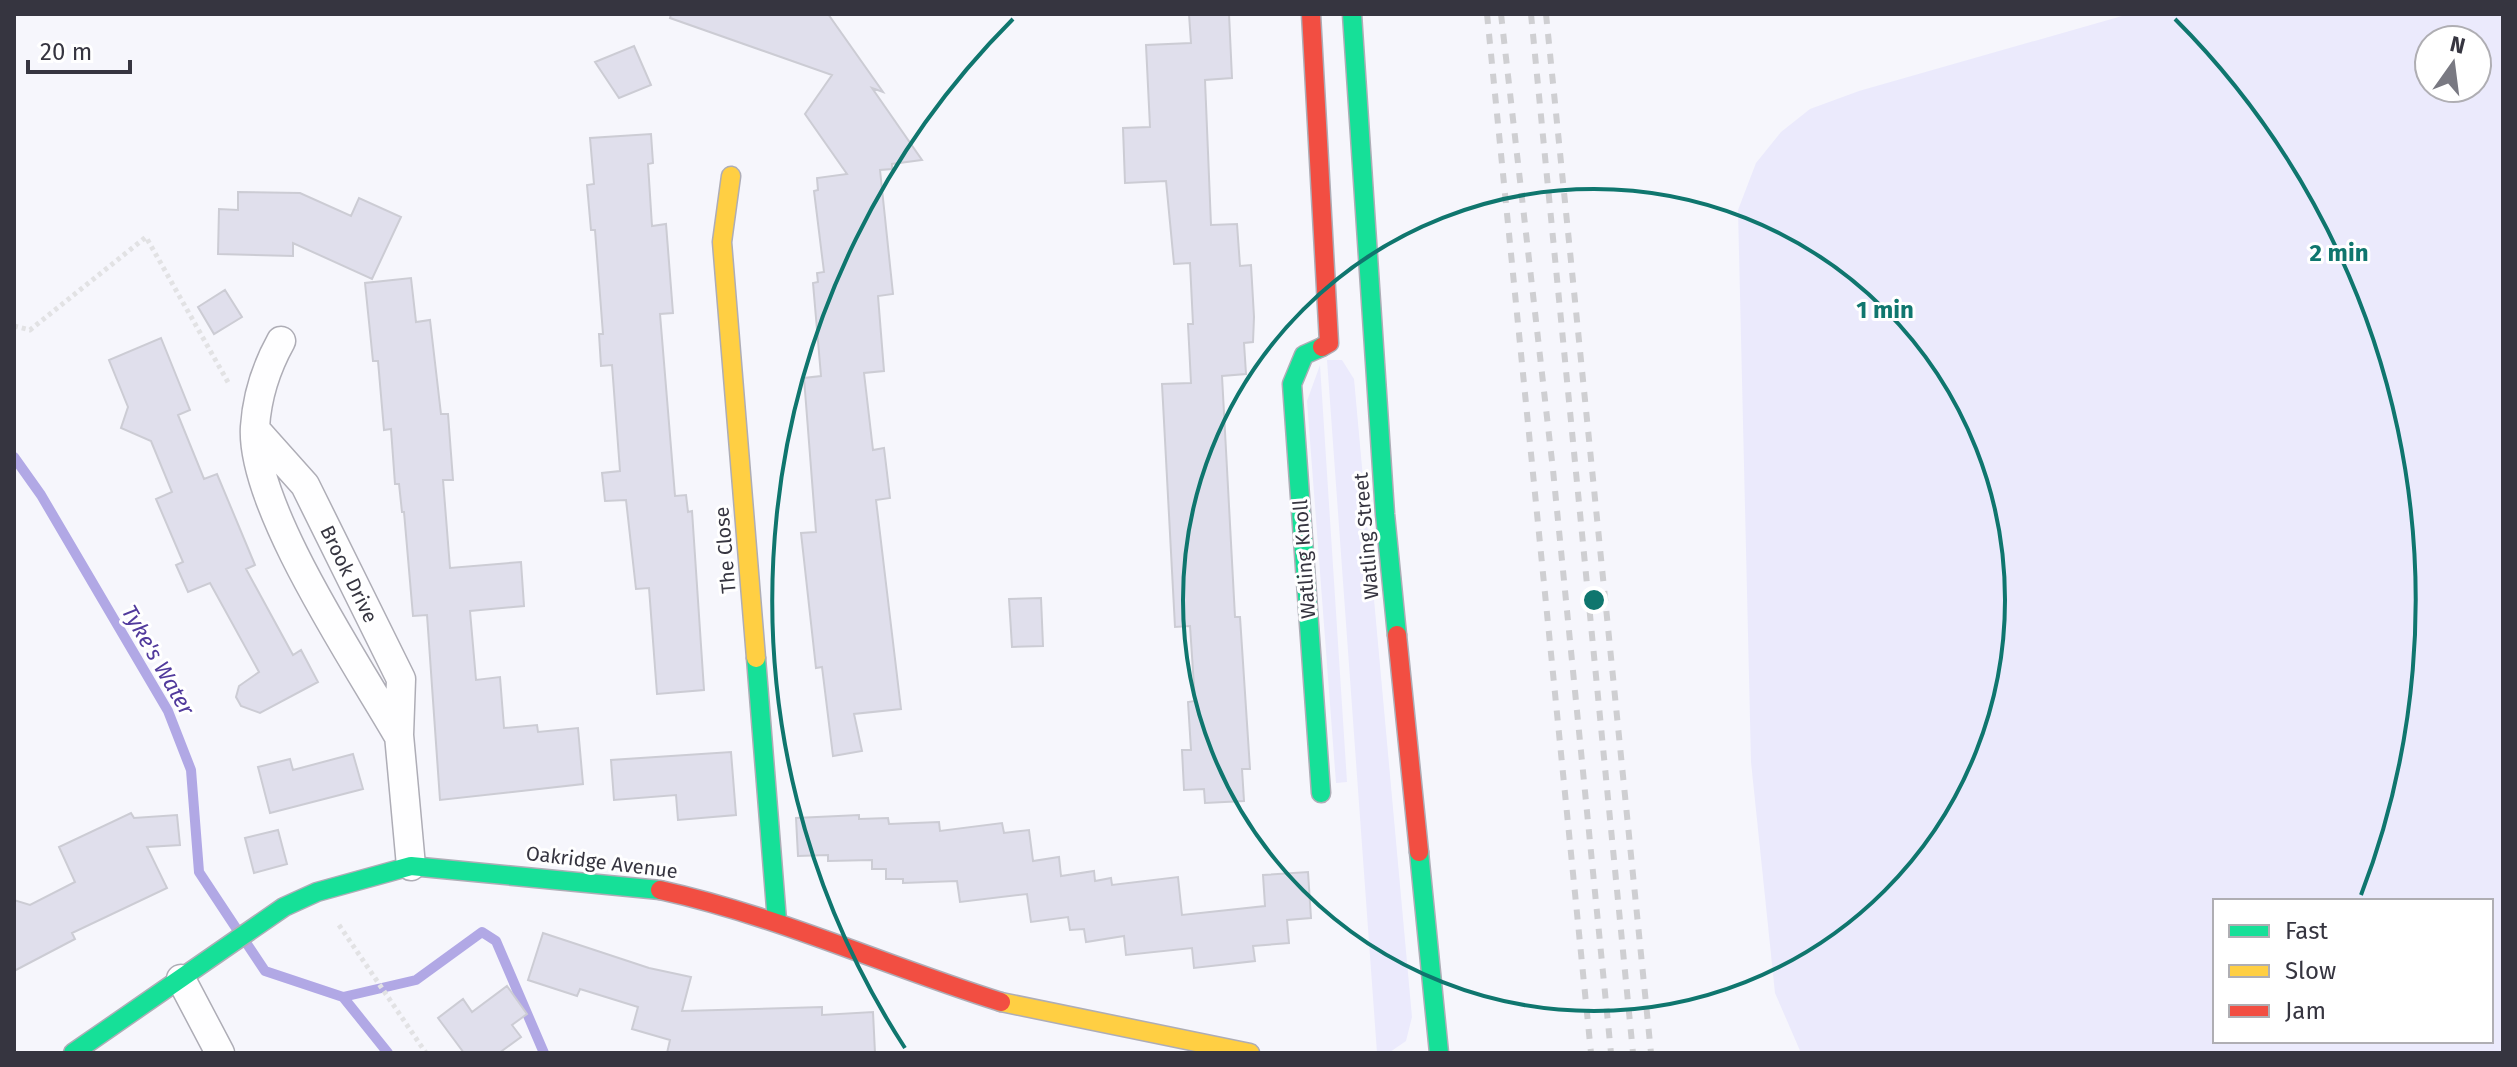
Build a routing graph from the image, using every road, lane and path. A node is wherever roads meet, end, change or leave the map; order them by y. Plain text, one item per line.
1 (1311, 14) edge
2 (1352, 14) edge
3 (731, 176) dead end
4 (14, 326) edge
5 (281, 341) dead end
6 (1372, 342) junction
7 (1329, 343) junction
8 (255, 429) junction
9 (399, 735) junction
10 (1321, 793) dead end
11 (411, 866) junction
12 (317, 892) junction
13 (777, 921) junction
14 (181, 979) junction
15 (73, 1053) edge
16 (220, 1053) edge
17 (426, 1053) edge
18 (1250, 1053) edge
19 (1439, 1053) edge

1 - 7 street
2 - 6 street, Watling Street
3 - 13 street, The Close
4 - 8 path
5 - 8 street, Brook Drive
6 - 7 street
6 - 19 street, Watling Street
7 - 10 street, Watling Knoll
8 - 9 street, Brook Drive
8 - 9 street, Brook Drive
9 - 11 street, Brook Drive
11 - 12 street, Oakridge Avenue
11 - 13 street, Oakridge Avenue
12 - 14 street, Oakridge Avenue
12 - 17 path
13 - 18 street, Oakridge Avenue
14 - 15 street, Oakridge Avenue
14 - 16 street

